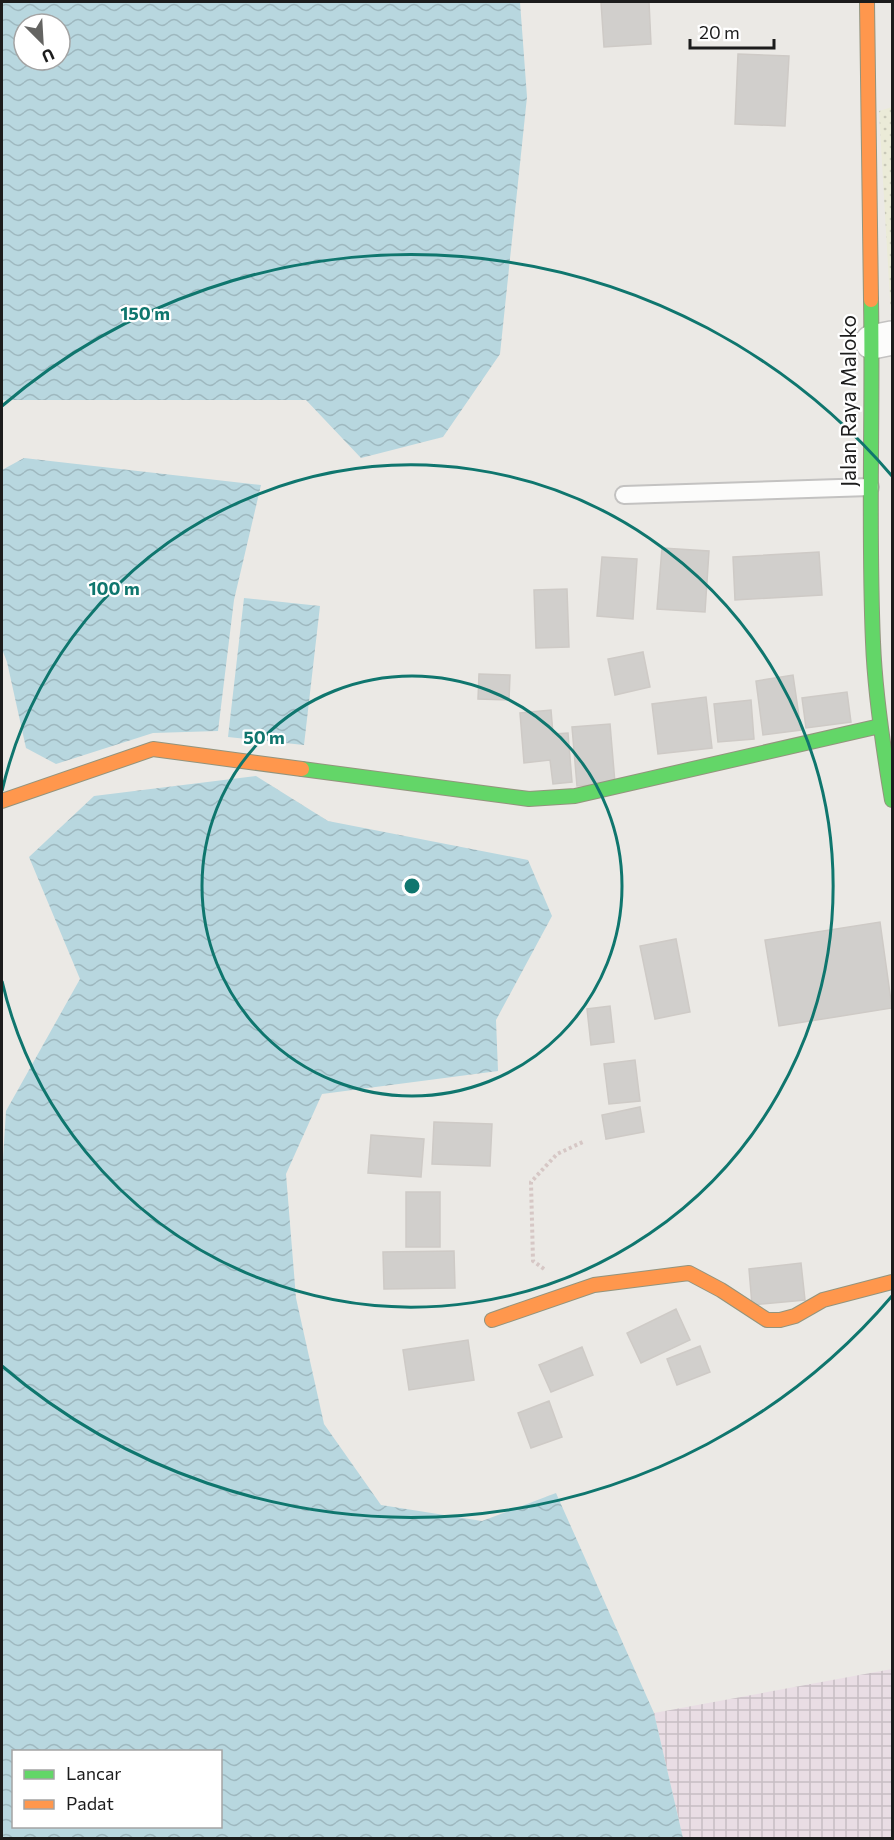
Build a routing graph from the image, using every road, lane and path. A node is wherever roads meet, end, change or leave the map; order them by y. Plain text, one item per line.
1 (867, 2) edge
2 (882, 340) edge
3 (870, 487) junction
4 (624, 495) dead end
5 (880, 726) junction
6 (892, 800) edge
7 (2, 801) edge
8 (585, 1141) dead end
9 (892, 1282) edge
10 (573, 1290) junction
11 (492, 1320) dead end

1 - 2 street, Jalan Raya Maloko
2 - 3 street, Jalan Raya Maloko
3 - 4 lane
3 - 5 street, Jalan Raya Maloko
5 - 6 street, Jalan Raya Maloko
5 - 7 street
8 - 10 path
9 - 10 street
10 - 11 street

